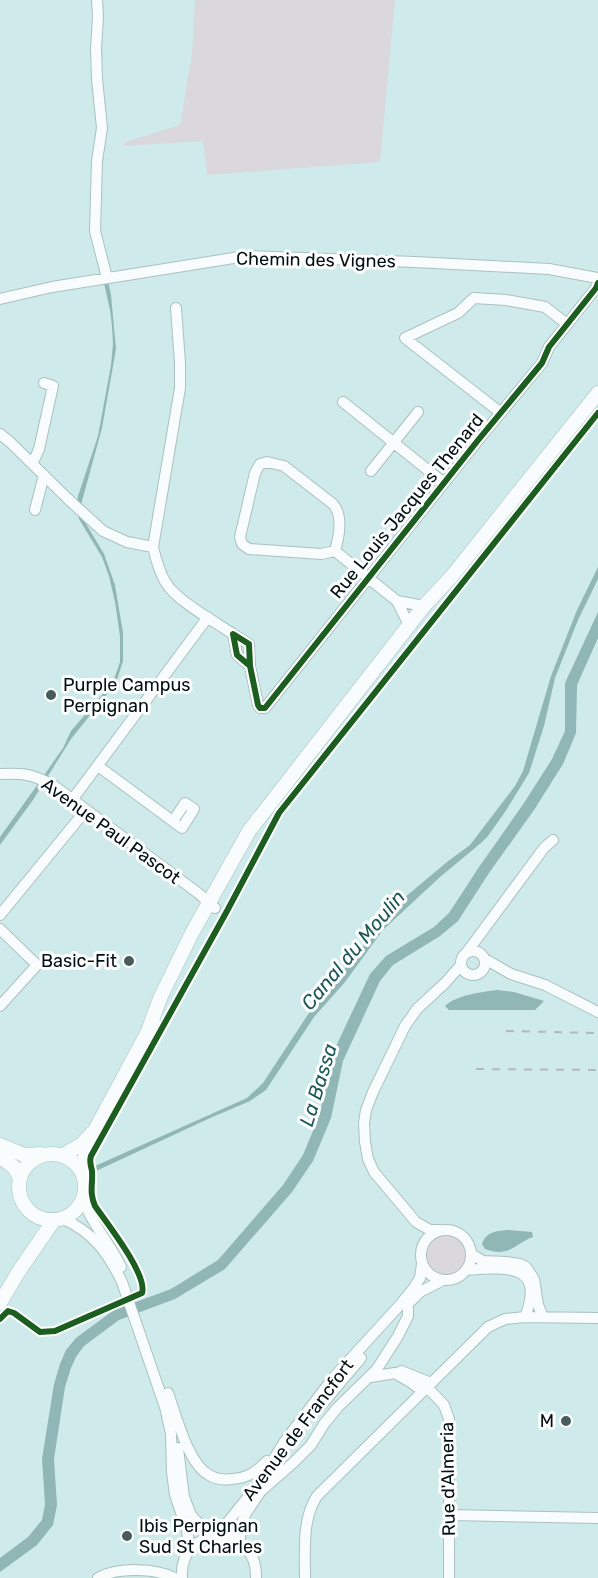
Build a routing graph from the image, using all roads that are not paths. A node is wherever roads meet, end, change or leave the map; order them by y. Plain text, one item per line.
1 (97, 0) edge
2 (107, 278) junction
3 (598, 281) edge
4 (0, 298) edge
5 (176, 308) dead end
6 (567, 324) junction
7 (44, 383) dead end
8 (598, 393) edge
9 (344, 402) dead end
10 (418, 412) dead end
11 (501, 413) junction
12 (0, 434) edge
13 (393, 443) junction
14 (30, 462) junction
15 (370, 471) dead end
16 (44, 475) junction
17 (444, 483) junction
18 (35, 510) dead end
19 (153, 547) junction
20 (335, 551) junction
21 (452, 576) junction
22 (368, 578) junction
23 (397, 601) junction
24 (424, 606) junction
25 (208, 617) junction
26 (409, 626) junction
27 (380, 664) junction
28 (98, 766) junction
29 (0, 774) edge
30 (72, 800) junction
31 (86, 810) junction
32 (173, 821) dead end
33 (554, 840) dead end
34 (212, 905) junction
35 (0, 915) edge
36 (485, 927) junction
37 (0, 929) edge
38 (467, 952) junction
39 (484, 957) junction
40 (461, 965) junction
41 (475, 974) junction
42 (511, 974) junction
43 (445, 983) junction
44 (584, 1003) junction
45 (0, 1006) edge
46 (598, 1006) edge
47 (598, 1012) edge
48 (95, 1130) junction
49 (0, 1145) edge
50 (44, 1154) junction
51 (63, 1155) junction
52 (0, 1157) edge
53 (82, 1171) junction
54 (20, 1178) junction
55 (83, 1200) junction
56 (34, 1215) junction
57 (59, 1220) junction
58 (416, 1222) junction
59 (439, 1230) junction
60 (422, 1245) junction
61 (471, 1254) junction
62 (422, 1264) junction
63 (466, 1270) junction
64 (20, 1271) junction
65 (443, 1280) junction
66 (130, 1296) junction
67 (0, 1303) edge
68 (408, 1303) junction
69 (525, 1317) junction
70 (543, 1317) junction
71 (138, 1319) junction
72 (596, 1319) edge
73 (374, 1373) junction
74 (427, 1387) junction
75 (168, 1394) junction
76 (320, 1395) junction
77 (261, 1491) junction
78 (598, 1518) edge
79 (450, 1519) junction
80 (212, 1537) junction
81 (240, 1543) junction
82 (190, 1550) junction
83 (184, 1561) junction
84 (159, 1572) junction
85 (256, 1577) edge
86 (98, 1578) edge
87 (175, 1578) edge
88 (182, 1578) edge
89 (305, 1578) edge
90 (449, 1578) edge

1 - 2 street
2 - 3 street, Chemin des Vignes
2 - 4 street, Chemin des Vignes
3 - 6 street, Rue Louis Jacques Thenard
5 - 19 street
6 - 11 street, Rue Louis Jacques Thenard
6 - 11 street
7 - 14 street
8 - 21 main road
9 - 13 street
10 - 13 street
11 - 17 street, Rue Louis Jacques Thenard
12 - 14 street
13 - 15 street
13 - 17 street
14 - 16 street
16 - 18 street
16 - 19 street
17 - 22 street, Rue Louis Jacques Thenard
19 - 25 street, Rue Louis Jacques Thenard
20 - 20 street
20 - 22 street
21 - 24 main road
21 - 27 main road
22 - 23 street
22 - 25 street, Rue Louis Jacques Thenard
23 - 24 street
23 - 26 street
24 - 26 main road
25 - 28 street
26 - 27 main road
27 - 34 main road
28 - 30 street
28 - 32 street
29 - 30 street, Avenue Paul Pascot
30 - 31 street, Avenue Paul Pascot
31 - 34 street, Avenue Paul Pascot
31 - 35 street
33 - 36 street
34 - 48 main road
36 - 38 street
36 - 39 street
37 - 45 street
38 - 39 street
38 - 40 street
39 - 41 street
39 - 42 street
40 - 41 street
40 - 43 street
41 - 42 street
41 - 43 street
42 - 44 street
43 - 58 street
44 - 46 street
44 - 47 street
48 - 51 main road
48 - 53 main road
49 - 50 main road
50 - 51 main road
50 - 54 main road
51 - 53 main road
52 - 54 main road
53 - 55 main road
54 - 56 main road
55 - 57 main road
55 - 66 street
56 - 57 main road
56 - 64 main road
57 - 64 main road
57 - 66 street
58 - 59 street
58 - 60 street
59 - 60 street
59 - 61 street
60 - 62 street
61 - 63 street
61 - 70 street
62 - 65 street
62 - 76 street, Avenue de Francfort
63 - 65 street
63 - 69 street
64 - 67 main road
65 - 68 street, Avenue de Francfort
66 - 71 street
68 - 73 street
68 - 77 street, Avenue de Francfort
69 - 70 street
69 - 74 street
70 - 72 street
71 - 75 street
71 - 82 street
73 - 74 street
73 - 77 street
74 - 79 street, Rue d'Almeria
74 - 89 street
75 - 76 street
75 - 80 street
76 - 80 street, Avenue de Francfort
77 - 81 street, Avenue de Francfort
78 - 79 street
79 - 90 street, Rue d'Almeria
80 - 81 street
80 - 82 street, Avenue de Francfort
81 - 85 street
82 - 83 street
83 - 84 street
83 - 88 street
84 - 86 street
84 - 87 street

